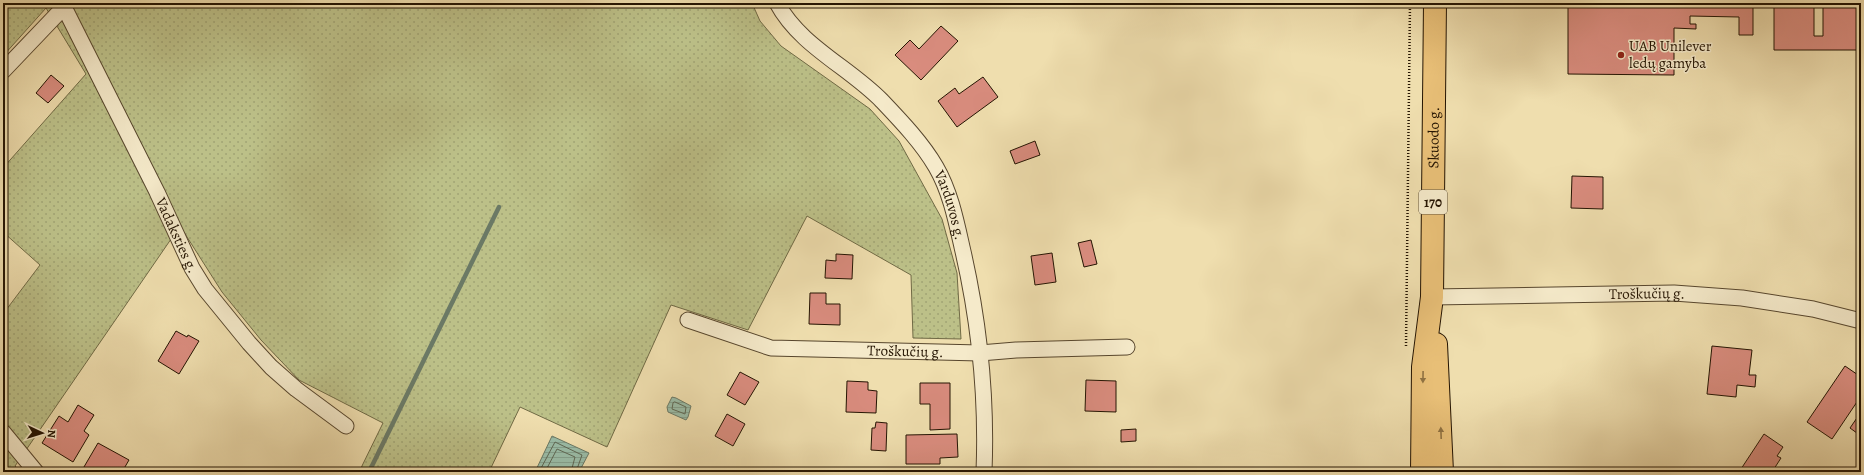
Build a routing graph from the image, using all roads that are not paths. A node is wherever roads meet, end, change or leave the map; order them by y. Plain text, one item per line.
1 (777, 3) edge
2 (1435, 3) edge
3 (63, 5) edge
4 (3, 71) edge
5 (1432, 297) junction
6 (688, 320) dead end
7 (1861, 321) edge
8 (1127, 347) dead end
9 (980, 353) junction
10 (346, 426) dead end
11 (3, 432) edge
12 (36, 472) edge
13 (984, 472) edge
14 (1422, 472) edge
15 (1442, 472) edge

1 - 9 street, Varduvos g.
2 - 5 main road, Skuodo g. / 170
3 - 4 street
3 - 10 street, Vadaksties g.
5 - 7 street, Troškučių g.
5 -> 14 main road, Skuodo g. / 170
15 -> 5 main road, Skuodo g. / 170
6 - 9 street, Troškučių g.
8 - 9 street, Troškučių g.
9 - 13 street, Varduvos g.
11 - 12 street

